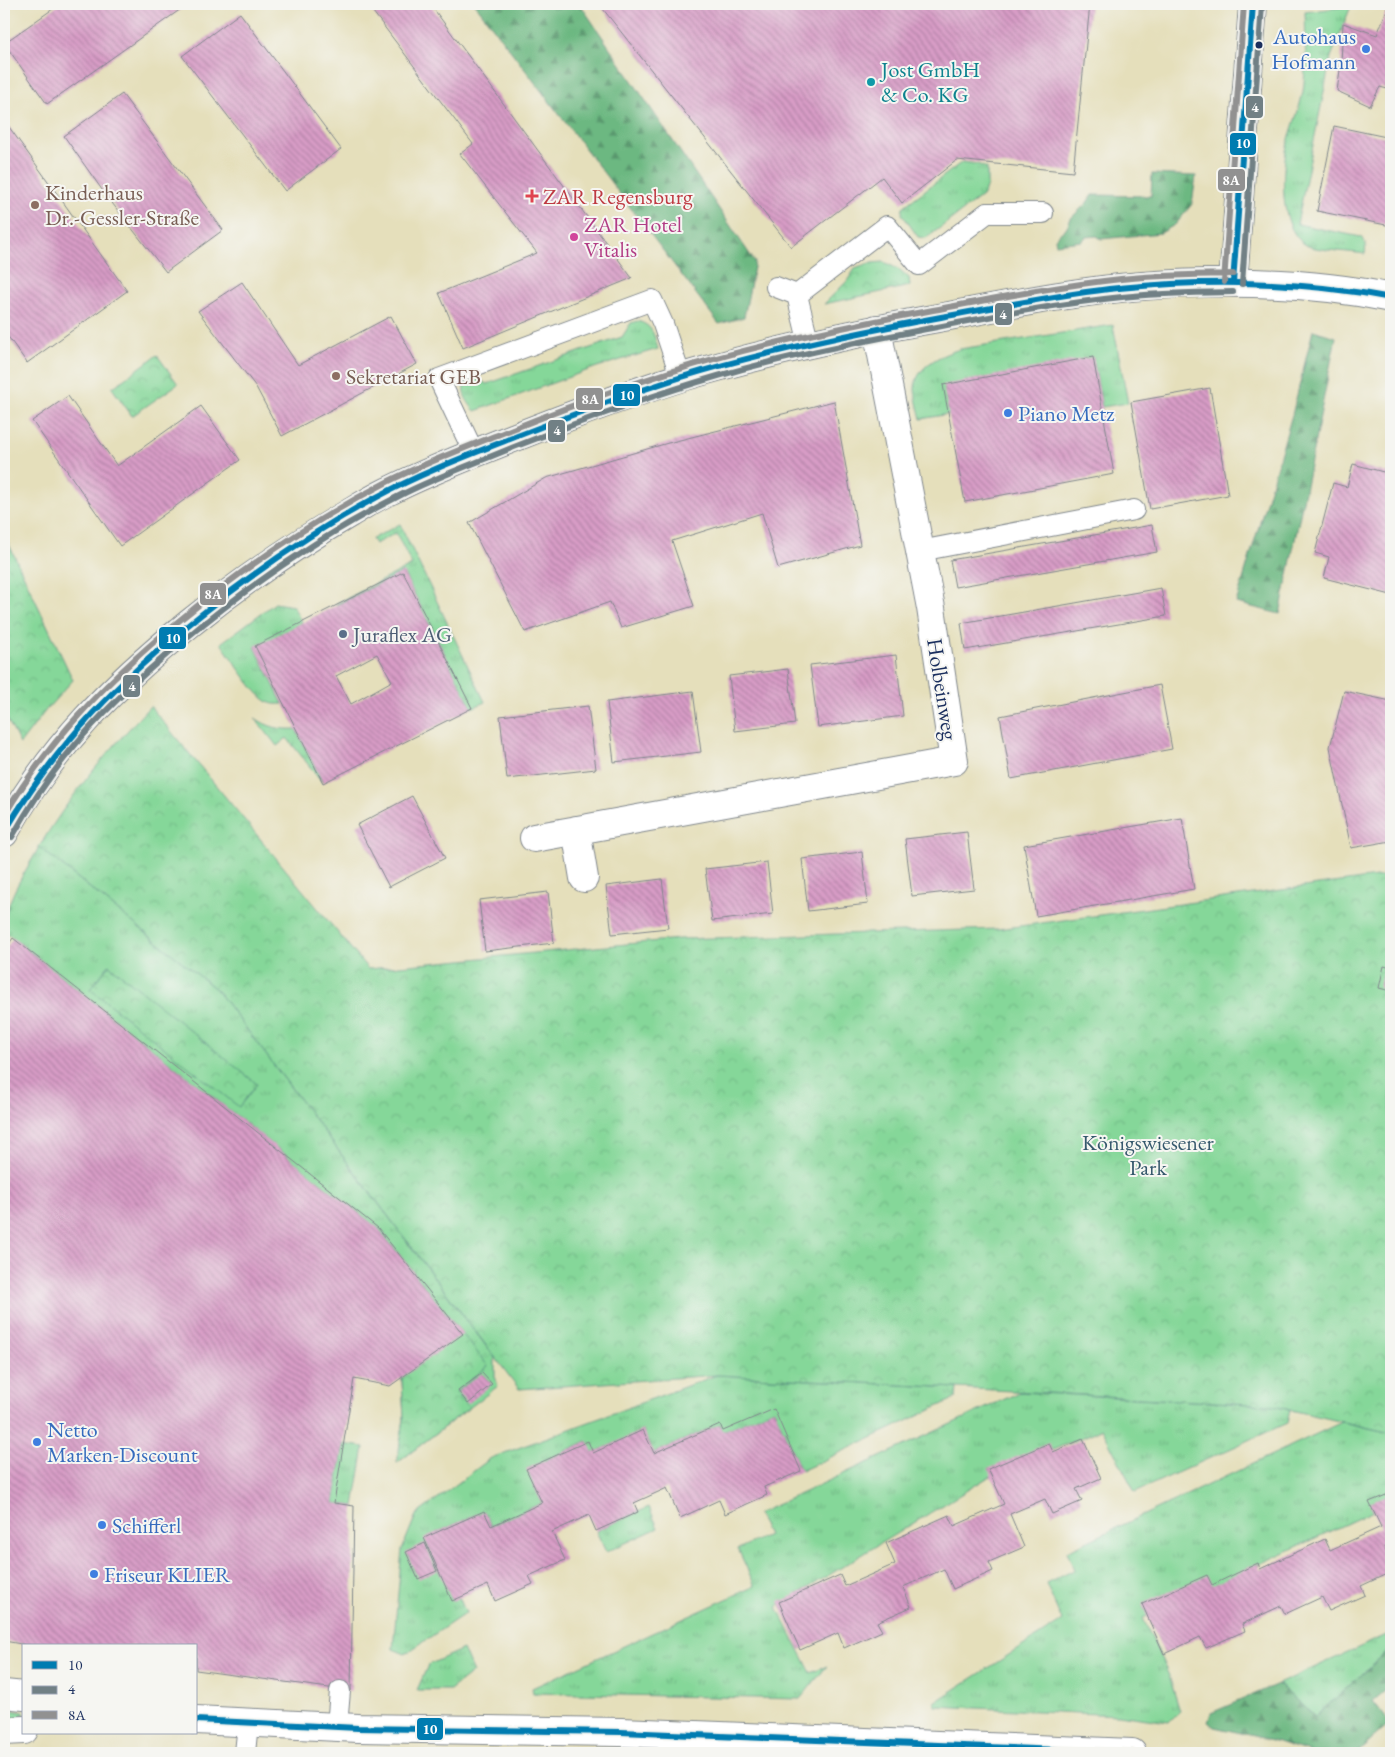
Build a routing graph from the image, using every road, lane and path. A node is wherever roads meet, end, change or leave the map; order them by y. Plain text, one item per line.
1 (1253, 4) edge
2 (1042, 213) dead end
3 (1232, 283) junction
4 (776, 287) dead end
5 (797, 295) junction
6 (1391, 298) edge
7 (877, 329) junction
8 (809, 344) junction
9 (681, 378) junction
10 (474, 453) junction
11 (1134, 510) dead end
12 (920, 551) junction
13 (576, 830) junction
14 (4, 833) edge
15 (534, 838) dead end
16 (584, 878) dead end
17 (340, 1691) dead end
18 (4, 1694) edge
19 (22, 1696) edge
20 (198, 1720) edge
21 (248, 1723) junction
22 (337, 1726) junction
23 (22, 1730) edge
24 (4, 1731) edge
25 (245, 1753) edge
26 (1132, 1753) edge

1 - 3 street
2 - 5 lane
3 - 6 street
3 - 7 street
4 - 5 lane
5 - 8 lane
7 - 8 street
7 - 12 street, Holbeinweg
8 - 9 street
9 - 10 street
9 - 10 lane
10 - 14 street
11 - 12 lane
12 - 13 street, Holbeinweg
13 - 15 street, Holbeinweg
13 - 16 street
17 - 22 lane
18 - 19 street
20 - 21 street
21 - 22 street
21 - 25 lane
22 - 26 street
23 - 24 street

